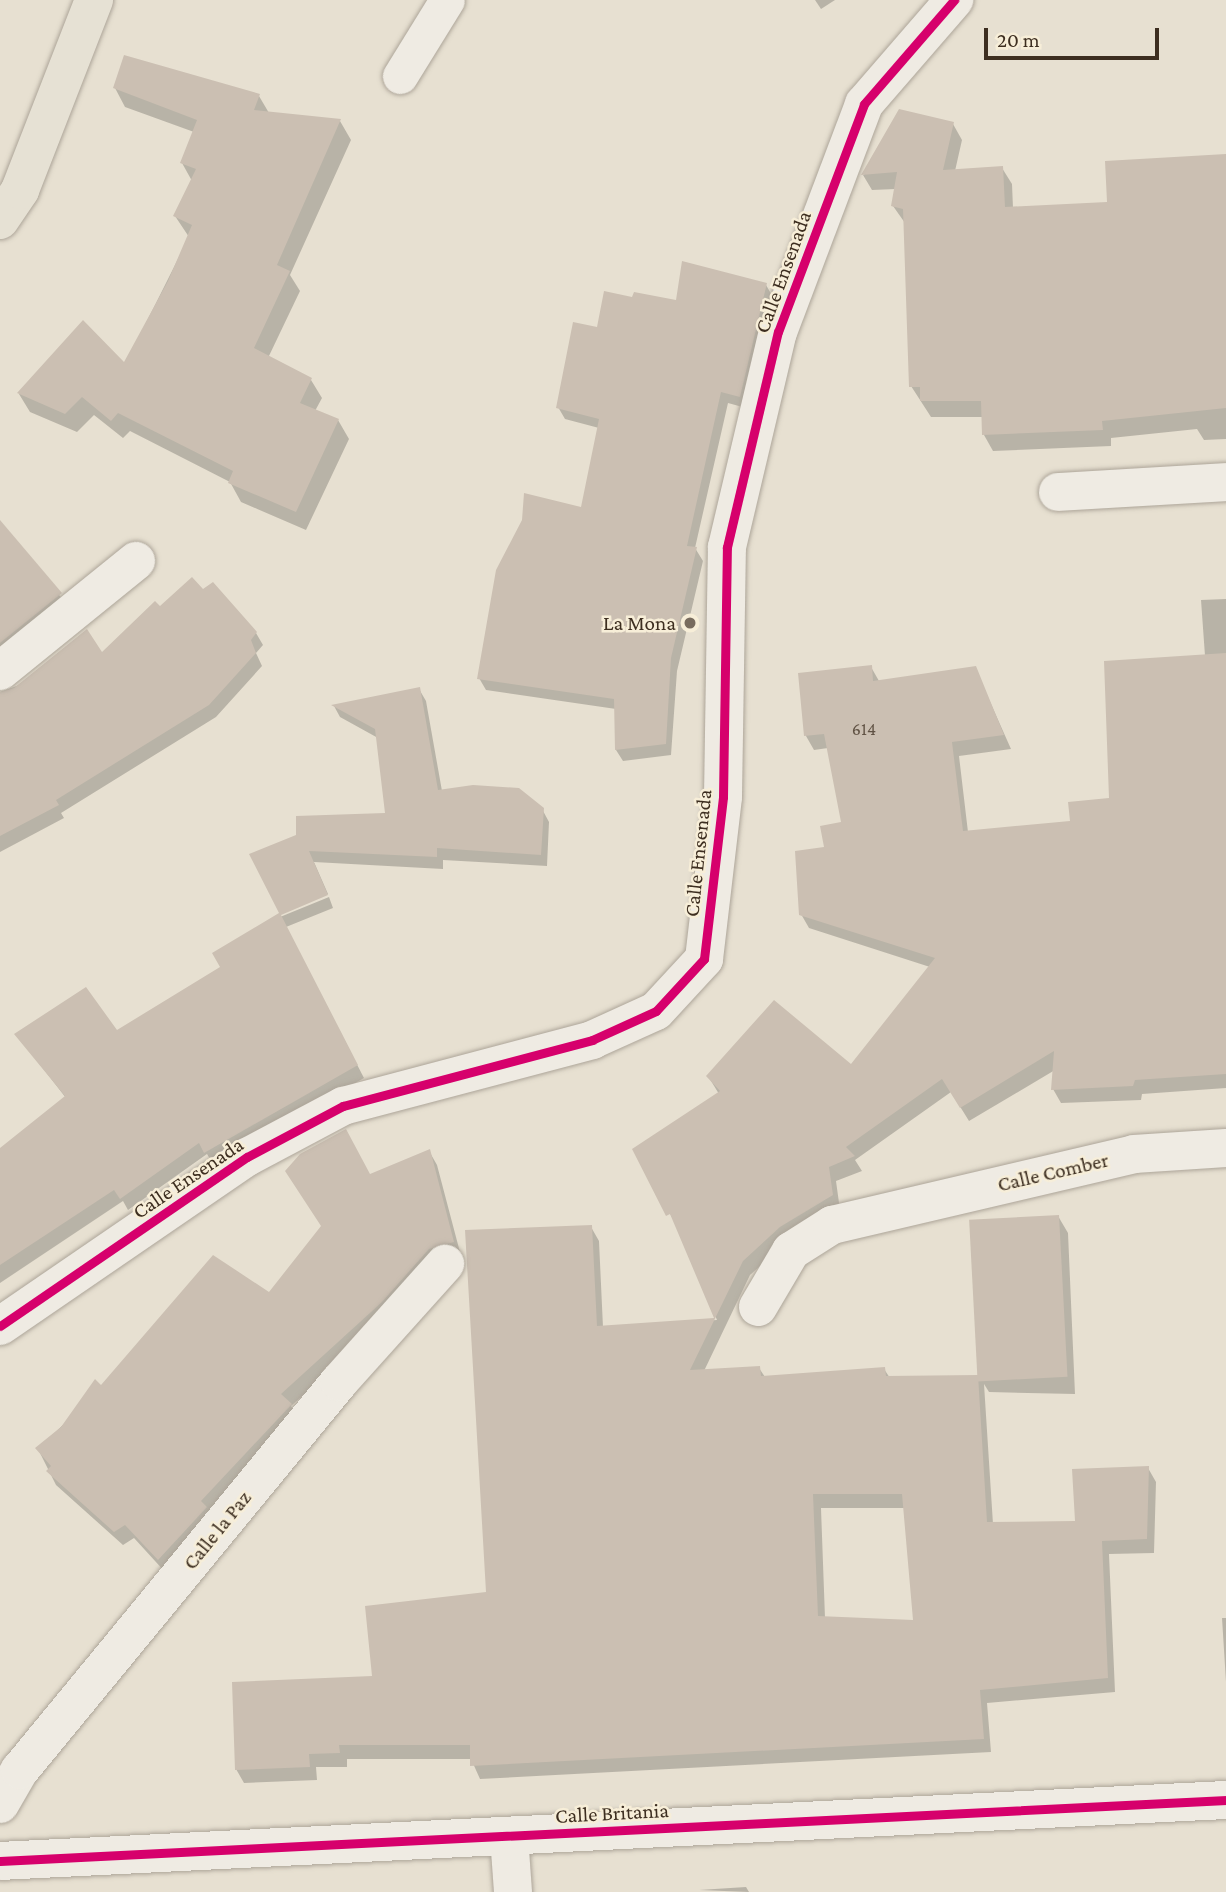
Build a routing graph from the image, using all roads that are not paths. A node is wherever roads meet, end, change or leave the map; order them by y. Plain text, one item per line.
1 (94, 0) edge
2 (447, 0) edge
3 (954, 0) edge
4 (400, 76) dead end
5 (0, 220) edge
6 (1226, 482) edge
7 (1058, 492) dead end
8 (136, 561) dead end
9 (0, 671) edge
10 (1226, 1148) edge
11 (446, 1264) dead end
12 (758, 1307) dead end
13 (0, 1326) edge
14 (1226, 1800) edge
15 (0, 1804) edge
16 (509, 1836) junction
17 (0, 1861) edge
18 (513, 1892) edge

1 - 5 main road
2 - 4 lane
3 - 13 street, Calle Ensenada
6 - 7 street
8 - 9 street
10 - 12 street, Calle Comber
11 - 15 street, Calle la Paz
14 - 16 street, Calle Britania
16 - 17 street, Calle Britania
16 - 18 street

